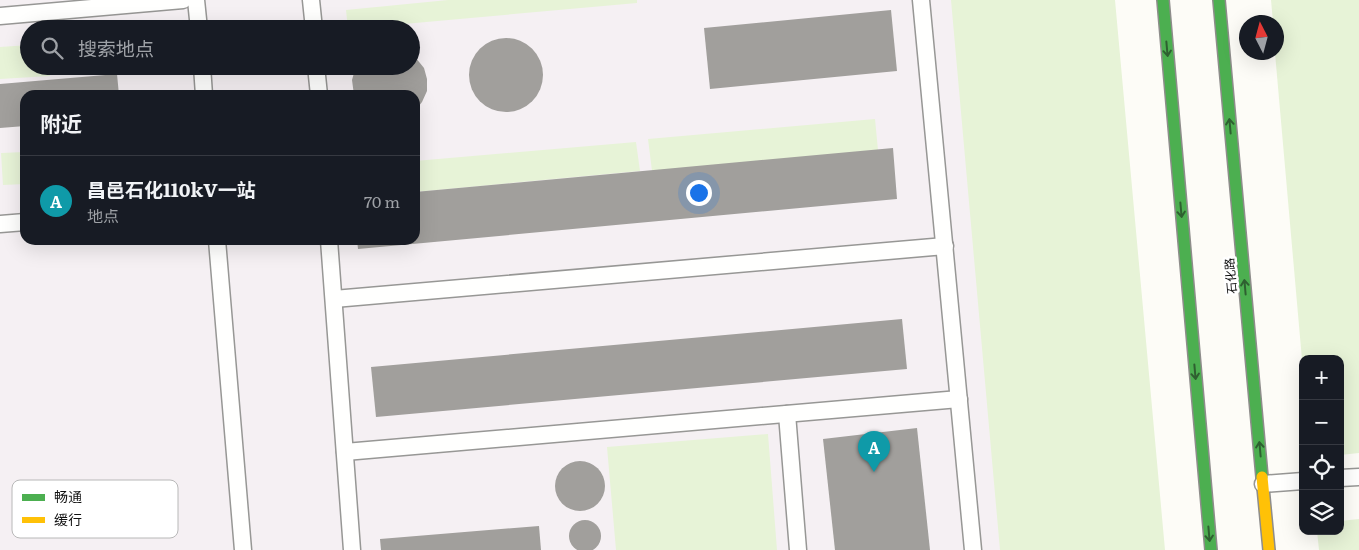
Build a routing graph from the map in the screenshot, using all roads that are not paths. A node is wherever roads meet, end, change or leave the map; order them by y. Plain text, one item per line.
1 (183, 0) edge
2 (196, 0) edge
3 (311, 0) edge
4 (921, 0) edge
5 (1162, 0) edge
6 (1219, 0) edge
7 (0, 16) edge
8 (198, 20) edge
9 (313, 20) edge
10 (203, 75) edge
11 (317, 75) edge
12 (204, 90) edge
13 (318, 90) edge
14 (20, 222) edge
15 (0, 224) edge
16 (217, 245) edge
17 (329, 245) edge
18 (944, 246) junction
19 (334, 299) junction
20 (959, 399) junction
21 (787, 414) junction
22 (345, 452) junction
23 (1359, 477) edge
24 (1344, 478) edge
25 (1299, 481) edge
26 (1263, 484) junction
27 (243, 550) edge
28 (352, 550) edge
29 (798, 550) edge
30 (973, 550) edge
31 (1211, 550) edge
32 (1269, 550) edge

1 - 7 lane
2 - 8 lane
3 - 9 lane
4 - 18 lane
5 -> 31 main road
26 -> 6 main road, 石化路
10 - 12 lane
11 - 13 lane
14 - 15 lane
16 - 27 lane
17 - 19 lane
18 - 19 lane
18 - 20 lane
19 - 22 lane
20 - 21 lane
20 - 30 lane
21 - 22 lane
21 - 29 lane
22 - 28 lane
23 - 24 lane
25 - 26 lane
26 - 32 main road, 石化路

